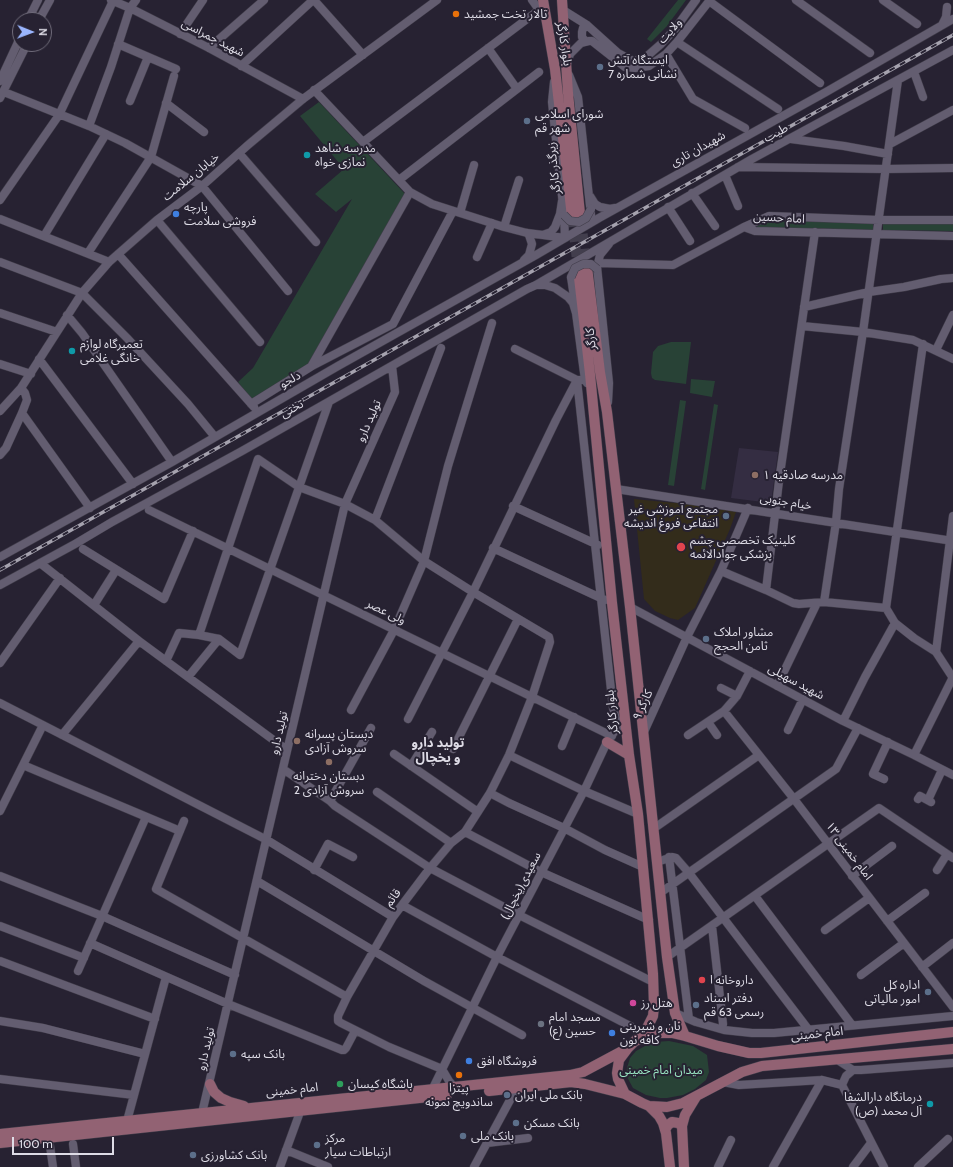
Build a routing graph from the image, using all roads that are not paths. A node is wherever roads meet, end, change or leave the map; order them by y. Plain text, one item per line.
1 (38, 0) edge
2 (50, 0) edge
3 (112, 0) edge
4 (136, 0) edge
5 (203, 0) edge
6 (264, 0) edge
7 (314, 0) edge
8 (437, 0) edge
9 (532, 0) edge
10 (543, 0) edge
11 (696, 0) edge
12 (796, 0) edge
13 (883, 0) edge
14 (710, 1) edge
15 (563, 5) edge
16 (948, 6) edge
17 (130, 8) junction
18 (539, 10) junction
19 (32, 12) edge
20 (43, 12) edge
21 (953, 19) edge
22 (917, 24) dead end
23 (587, 25) junction
24 (942, 25) junction
25 (549, 27) junction
26 (180, 34) junction
27 (585, 41) junction
28 (677, 42) junction
29 (118, 44) junction
30 (209, 48) junction
31 (488, 48) junction
32 (953, 50) edge
33 (13, 52) edge
34 (23, 52) edge
35 (870, 53) dead end
36 (666, 54) junction
37 (363, 55) junction
38 (148, 57) junction
39 (647, 62) junction
40 (627, 63) junction
41 (242, 66) junction
42 (566, 66) junction
43 (555, 70) junction
44 (539, 72) dead end
45 (914, 72) junction
46 (898, 80) junction
47 (0, 81) edge
48 (820, 83) dead end
49 (517, 89) junction
50 (314, 90) junction
51 (563, 93) junction
52 (2, 95) edge
53 (923, 97) dead end
54 (303, 99) junction
55 (130, 101) dead end
56 (166, 103) junction
57 (778, 109) dead end
58 (953, 110) edge
59 (59, 115) junction
60 (89, 126) junction
61 (745, 128) dead end
62 (204, 132) dead end
63 (106, 134) junction
64 (791, 139) junction
65 (363, 142) junction
66 (890, 144) junction
67 (239, 153) junction
68 (888, 154) junction
69 (150, 157) junction
70 (474, 165) dead end
71 (738, 167) junction
72 (953, 168) edge
73 (886, 169) junction
74 (725, 175) junction
75 (399, 180) junction
76 (519, 180) dead end
77 (202, 186) junction
78 (410, 192) junction
79 (589, 192) junction
80 (692, 193) junction
81 (0, 200) edge
82 (562, 201) junction
83 (738, 206) dead end
84 (668, 207) junction
85 (616, 208) junction
86 (590, 209) junction
87 (456, 212) junction
88 (572, 215) junction
89 (0, 219) edge
90 (157, 220) junction
91 (879, 220) junction
92 (953, 220) edge
93 (592, 222) junction
94 (492, 223) junction
95 (715, 226) dead end
96 (504, 227) junction
97 (744, 227) junction
98 (815, 232) junction
99 (527, 233) junction
100 (877, 234) junction
101 (543, 235) junction
102 (44, 236) junction
103 (953, 236) edge
104 (565, 238) junction
105 (612, 240) junction
106 (690, 241) dead end
107 (316, 242) dead end
108 (594, 250) joint
109 (88, 253) junction
110 (118, 254) junction
111 (477, 257) dead end
112 (0, 262) edge
113 (109, 262) junction
114 (517, 266) junction
115 (598, 266) junction
116 (582, 268) tunnel mouth
117 (953, 278) edge
118 (536, 285) junction
119 (288, 291) dead end
120 (869, 292) junction
121 (82, 293) junction
122 (804, 306) junction
123 (0, 313) edge
124 (576, 313) junction
125 (67, 315) junction
126 (953, 316) edge
127 (492, 323) dead end
128 (802, 326) junction
129 (57, 332) junction
130 (864, 332) junction
131 (260, 342) dead end
132 (923, 344) junction
133 (441, 348) dead end
134 (515, 349) dead end
135 (936, 350) junction
136 (40, 359) junction
137 (953, 359) edge
138 (0, 364) edge
139 (312, 366) junction
140 (392, 366) junction
141 (31, 374) junction
142 (588, 376) junction
143 (21, 388) junction
144 (328, 402) junction
145 (251, 404) junction
146 (0, 411) edge
147 (259, 412) junction
148 (607, 412) junction
149 (22, 413) junction
150 (215, 437) junction
151 (0, 455) edge
152 (172, 462) junction
153 (133, 484) junction
154 (299, 487) junction
155 (616, 488) junction
156 (601, 490) junction
157 (345, 504) junction
158 (513, 506) junction
159 (90, 508) junction
160 (748, 508) junction
161 (149, 510) dead end
162 (776, 512) junction
163 (953, 516) edge
164 (375, 520) junction
165 (836, 522) junction
166 (193, 531) junction
167 (897, 531) junction
168 (951, 540) edge
169 (595, 543) junction
170 (494, 548) junction
171 (83, 549) dead end
172 (228, 549) junction
173 (607, 549) junction
174 (1, 555) edge
175 (424, 561) junction
176 (40, 563) junction
177 (270, 569) junction
178 (116, 570) junction
179 (721, 571) junction
180 (60, 578) junction
181 (0, 585) edge
182 (766, 590) junction
183 (473, 592) junction
184 (323, 595) junction
185 (601, 598) junction
186 (821, 602) junction
187 (612, 603) junction
188 (94, 605) junction
189 (630, 607) junction
190 (886, 608) junction
191 (518, 619) junction
192 (895, 623) junction
193 (394, 630) junction
194 (199, 635) junction
195 (687, 637) junction
196 (219, 639) junction
197 (139, 641) junction
198 (936, 652) junction
199 (442, 653) junction
200 (166, 661) junction
201 (0, 663) edge
202 (750, 671) junction
203 (490, 676) junction
204 (188, 677) junction
205 (953, 678) edge
206 (777, 686) junction
207 (721, 688) dead end
208 (737, 696) junction
209 (532, 697) junction
210 (803, 699) junction
211 (0, 703) edge
212 (351, 710) dead end
213 (724, 711) junction
214 (625, 716) junction
215 (574, 717) junction
216 (408, 719) dead end
217 (843, 721) junction
218 (708, 722) junction
219 (43, 725) junction
220 (618, 726) junction
221 (371, 728) dead end
222 (858, 728) junction
223 (788, 730) dead end
224 (432, 732) dead end
225 (62, 735) junction
226 (643, 735) junction
227 (688, 735) dead end
228 (717, 735) dead end
229 (610, 739) junction
230 (888, 742) junction
231 (562, 746) dead end
232 (453, 749) dead end
233 (287, 750) junction
234 (394, 754) dead end
235 (509, 755) junction
236 (759, 755) junction
237 (914, 755) junction
238 (629, 756) junction
239 (23, 765) junction
240 (411, 766) junction
241 (283, 769) junction
242 (942, 770) junction
243 (953, 775) edge
244 (884, 779) dead end
245 (584, 791) junction
246 (377, 792) dead end
247 (490, 793) junction
248 (794, 799) junction
249 (918, 799) dead end
250 (330, 801) junction
251 (0, 811) edge
252 (478, 812) junction
253 (638, 814) junction
254 (146, 817) junction
255 (184, 820) dead end
256 (564, 828) junction
257 (653, 829) junction
258 (180, 831) junction
259 (464, 832) junction
260 (267, 840) junction
261 (451, 843) junction
262 (828, 843) junction
263 (892, 846) dead end
264 (950, 856) edge
265 (353, 857) dead end
266 (669, 857) junction
267 (657, 862) junction
268 (643, 867) junction
269 (430, 868) junction
270 (314, 870) junction
271 (937, 870) dead end
272 (541, 872) junction
273 (689, 873) junction
274 (0, 876) edge
275 (852, 876) junction
276 (257, 881) junction
277 (672, 884) junction
278 (660, 893) junction
279 (925, 893) dead end
280 (755, 896) junction
281 (869, 898) junction
282 (402, 905) junction
283 (519, 915) junction
284 (102, 916) junction
285 (393, 917) junction
286 (723, 918) junction
287 (649, 920) junction
288 (887, 921) junction
289 (0, 926) edge
290 (712, 926) junction
291 (825, 930) dead end
292 (244, 938) junction
293 (90, 943) junction
294 (904, 943) junction
295 (953, 943) edge
296 (680, 948) junction
297 (374, 950) junction
298 (497, 957) junction
299 (667, 957) junction
300 (84, 958) junction
301 (0, 961) edge
302 (922, 967) junction
303 (78, 971) dead end
304 (669, 971) junction
305 (235, 975) junction
306 (861, 975) dead end
307 (166, 977) junction
308 (653, 978) junction
309 (347, 997) junction
310 (228, 1004) junction
311 (953, 1007) edge
312 (472, 1008) junction
313 (675, 1013) junction
314 (953, 1016) edge
315 (155, 1019) junction
316 (689, 1019) junction
317 (0, 1021) edge
318 (723, 1024) dead end
319 (852, 1025) junction
320 (632, 1027) dead end
321 (808, 1029) junction
322 (355, 1031) junction
323 (953, 1032) edge
324 (522, 1035) dead end
325 (685, 1036) junction
326 (631, 1045) junction
327 (953, 1049) edge
328 (145, 1054) junction
329 (836, 1060) junction
330 (953, 1063) edge
331 (442, 1069) junction
332 (853, 1070) junction
333 (583, 1072) junction
334 (0, 1078) edge
335 (822, 1080) junction
336 (723, 1082) junction
337 (210, 1084) junction
338 (585, 1084) junction
339 (516, 1085) junction
340 (842, 1085) junction
341 (455, 1088) junction
342 (432, 1090) junction
343 (625, 1094) junction
344 (134, 1095) junction
345 (696, 1097) junction
346 (649, 1106) junction
347 (252, 1107) junction
348 (299, 1107) junction
349 (202, 1113) junction
350 (127, 1121) junction
351 (682, 1126) junction
352 (665, 1130) junction
353 (0, 1134) edge
354 (528, 1138) dead end
355 (948, 1139) dead end
356 (731, 1140) dead end
357 (487, 1143) junction
358 (872, 1143) junction
359 (0, 1144) edge
360 (73, 1144) dead end
361 (50, 1146) dead end
362 (286, 1150) junction
363 (774, 1165) edge
364 (53, 1167) edge
365 (76, 1167) edge
366 (280, 1167) edge
367 (328, 1167) edge
368 (474, 1167) edge
369 (670, 1167) edge
370 (684, 1167) edge
371 (718, 1167) edge
372 (853, 1167) edge
373 (884, 1167) edge
374 (918, 1167) edge

1 - 19 street
2 - 20 street
3 - 17 street, شهید جمراسی
3 - 59 street
4 - 17 street
5 - 26 street
6 - 30 street
7 - 37 street
7 - 41 street
8 - 37 street, خیابان سلامت
9 - 18 street
10 - 25 main road, بلوار کارگر
11 - 39 street, ولایت
12 - 35 street
13 - 22 street
14 - 28 street, ولایت
14 - 48 street
15 - 23 street
15 - 42 main road
16 - 24 street
17 - 26 street, شهید جمراسی
17 - 29 street
18 - 25 street
18 - 31 street
21 - 24 street, شهیدان تاری
23 - 27 street
23 - 40 street
24 - 85 street, شهیدان تاری
25 - 43 main road, بلوار کارگر
26 - 30 street, شهید جمراسی
27 - 40 street
27 - 42 street
28 - 36 street, ولایت
28 - 57 street
29 - 38 street
29 - 60 street
30 - 41 street, شهید جمراسی
31 - 49 street
31 - 65 street
32 - 45 street, طیب
33 - 47 street
34 - 52 street
36 - 39 street, ولایت
36 - 61 street
37 - 50 street, خیابان سلامت
38 - 55 street
38 - 56 street
39 - 40 street
41 - 54 street, شهید جمراسی
42 - 51 main road
42 - 79 street
43 - 51 main road, بلوار کارگر
43 - 82 street
44 - 49 street
45 - 46 street, طیب
45 - 53 street
46 - 64 street, طیب
46 - 66 street
49 - 75 street
50 - 54 street, خیابان سلامت
50 - 65 street
51 - 88 main road, زیرگذر کارگر
52 - 59 street
54 - 67 street, خیابان سلامت
56 - 62 street
56 - 69 street
58 - 66 street
59 - 60 street
59 - 81 street
60 - 63 street
63 - 69 street
63 - 102 street
64 - 68 street
64 - 71 street, طیب
65 - 75 street
66 - 68 street
67 - 77 street, خیابان سلامت
67 - 107 street
68 - 73 street
69 - 77 street
69 - 109 street
70 - 87 street
71 - 73 street
71 - 74 street, طیب
72 - 73 street
73 - 91 street
74 - 80 street, طیب
74 - 83 street
75 - 78 street
76 - 96 street
77 - 90 street, خیابان سلامت
77 - 119 street
78 - 87 street
78 - 139 street
79 - 85 street
79 - 86 street
80 - 84 street, طیب
80 - 95 street
82 - 88 street
82 - 101 street
84 - 105 street, طیب
84 - 106 street
85 - 93 street, شهیدان تاری
86 - 88 street, bridge
86 - 93 street
87 - 94 street
87 - 139 street
88 - 104 street
89 - 102 street
90 - 110 street, خیابان سلامت
90 - 131 street
91 - 92 street, امام حسین
91 - 97 street, امام حسین
91 - 100 street
93 - 104 street, دلجو
94 - 96 street
94 - 111 street
96 - 99 street
97 - 98 street, امام حسین
97 - 115 street
98 - 100 street, امام حسین
98 - 122 street
99 - 101 street
99 - 114 street
100 - 103 street, امام حسین
100 - 120 street
101 - 104 street
102 - 109 street
104 - 114 street, دلجو
105 - 108 street, طیب
105 - 115 street
108 - 118 street, تختی
109 - 113 street
110 - 113 street, خیابان سلامت
110 - 145 street
112 - 121 street
113 - 121 street, خیابان سلامت
114 - 147 street, دلجو
115 - 124 street, bridge
115 - 148 street, کارگر
116 - 142 main road
117 - 120 street
118 - 124 street
118 - 140 street, تختی
120 - 122 street
120 - 130 street
121 - 125 street, خیابان سلامت
121 - 150 street
122 - 128 street
123 - 129 street
124 - 142 street
125 - 129 street, خیابان سلامت
125 - 152 street
126 - 135 street
127 - 175 street
128 - 130 street
128 - 162 street
129 - 136 street, خیابان سلامت
130 - 132 street
130 - 165 street
132 - 135 street
132 - 167 street
133 - 164 street
134 - 142 street
135 - 137 street
136 - 141 street, خیابان سلامت
136 - 153 street
138 - 141 street
139 - 145 street
140 - 144 street, تختی
140 - 157 street, تولید دارو
141 - 143 street, خیابان سلامت
142 - 148 main road
142 - 156 main road, بلوار کارگر
142 - 158 street
142 - 169 street
143 - 146 street, خیابان سلامت
143 - 149 street
144 - 154 street
144 - 176 street, تختی
145 - 147 street
147 - 150 street, دلجو
148 - 155 main road
149 - 151 street
149 - 159 street
150 - 152 street, دلجو
152 - 153 street, دلجو
153 - 159 street, دلجو
154 - 157 street
154 - 172 street
154 - 177 street
155 - 156 main road
155 - 160 street, خیام جنوبی
155 - 189 main road
156 - 173 main road, بلوار کارگر
157 - 164 street
157 - 184 street, تولید دارو
158 - 169 street
158 - 170 street
159 - 174 street, دلجو
160 - 162 street, خیام جنوبی
160 - 179 street, کارگر ۹
161 - 166 street, ولی عصر
162 - 165 street, خیام جنوبی
162 - 182 street
163 - 168 street
164 - 175 street
165 - 167 street, خیام جنوبی
165 - 186 street
166 - 172 street, ولی عصر
166 - 178 street
167 - 168 street, خیام جنوبی
167 - 190 street
168 - 198 street
169 - 173 street
169 - 185 street
170 - 183 street
170 - 185 street
171 - 178 street
172 - 177 street, ولی عصر
172 - 194 street
173 - 187 main road, بلوار کارگر
175 - 183 street
175 - 193 street
176 - 180 street
176 - 181 street, تختی
177 - 184 street, ولی عصر
177 - 196 street
178 - 188 street
179 - 182 street
179 - 195 street, کارگر ۹
180 - 188 street
180 - 201 street
182 - 186 street
183 - 191 street
183 - 199 street
184 - 193 street, ولی عصر
184 - 233 street, تولید دارو
185 - 187 street
185 - 220 street
186 - 190 street
186 - 206 street
187 - 214 main road, بلوار کارگر
188 - 197 street
189 - 195 street, شهید سهیلی
189 - 226 main road
190 - 192 street
191 - 203 street
191 - 209 street, قائم
192 - 198 street
192 - 217 street
193 - 199 street, ولی عصر
193 - 212 street
194 - 196 street
194 - 200 street
195 - 202 street, شهید سهیلی
195 - 226 street, کارگر ۹
196 - 204 street
197 - 200 street
197 - 225 street
198 - 205 street
199 - 203 street, ولی عصر
199 - 216 street
200 - 204 street
202 - 206 street, شهید سهیلی
202 - 208 street
203 - 209 street, ولی عصر
203 - 232 street
204 - 233 street
205 - 237 street
206 - 210 street, شهید سهیلی
207 - 208 street
208 - 213 street
209 - 215 street, ولی عصر
209 - 235 street, قائم
210 - 217 street, شهید سهیلی
210 - 223 street
211 - 219 street
213 - 218 street
213 - 236 street, امام خمینی ۱۳
214 - 220 street, سعیدی(یخچال)
214 - 238 main road, بلوار کارگر
215 - 229 street, ولی عصر
215 - 231 street
217 - 222 street, شهید سهیلی
218 - 227 street
218 - 228 street
219 - 225 street
219 - 239 street
220 - 229 street, سعیدی(یخچال)
221 - 250 street
222 - 230 street, شهید سهیلی
222 - 248 street
224 - 240 street
225 - 260 street
226 - 257 main road
229 - 238 main road
229 - 245 street, سعیدی(یخچال)
230 - 237 street, شهید سهیلی
230 - 244 street
233 - 241 street, تولید دارو
234 - 240 street
235 - 245 street
235 - 247 street, قائم
236 - 248 street, امام خمینی ۱۳
236 - 257 street
237 - 242 street, شهید سهیلی
238 - 253 main road, بلوار کارگر
239 - 251 street
239 - 254 street
240 - 252 street
241 - 250 street
241 - 260 street, تولید دارو
242 - 243 street, شهید سهیلی
242 - 249 street
245 - 253 street
245 - 256 street, سعیدی(یخچال)
246 - 261 street
247 - 252 street, قائم
247 - 256 street
248 - 262 street, امام خمینی ۱۳
248 - 273 street
250 - 269 street
252 - 259 street, قائم
253 - 268 main road, بلوار کارگر
254 - 258 street
254 - 284 street
255 - 258 street
256 - 268 street
256 - 272 street, سعیدی(یخچال)
257 - 267 main road
258 - 292 street
259 - 261 street, قائم
259 - 272 street
260 - 270 street
260 - 276 street, تولید دارو
261 - 269 street, قائم
262 - 264 street
262 - 275 street, امام خمینی ۱۳
262 - 280 street
263 - 275 street
264 - 271 street
265 - 270 street
266 - 267 street
266 - 273 street
266 - 277 street
267 - 278 main road
268 - 287 main road, بلوار کارگر
269 - 282 street, قائم
269 - 283 street
270 - 285 street
272 - 283 street, سعیدی(یخچال)
272 - 287 street
273 - 277 street
273 - 286 street
274 - 284 street
275 - 281 street, امام خمینی ۱۳
276 - 292 street, تولید دارو
276 - 297 street
277 - 278 street
277 - 296 street
278 - 299 main road
279 - 288 street
280 - 286 street
280 - 319 street
281 - 288 street, امام خمینی ۱۳
281 - 291 street
282 - 285 street, قائم
282 - 298 street
283 - 298 street, سعیدی(یخچال)
283 - 308 street
284 - 293 street
284 - 305 street
285 - 297 street, قائم
286 - 290 street
286 - 321 street
287 - 308 main road, بلوار کارگر
288 - 294 street, امام خمینی ۱۳
289 - 300 street
290 - 296 street
290 - 318 street
292 - 305 street, تولید دارو
292 - 309 street
293 - 300 street
293 - 307 street
294 - 302 street, امام خمینی ۱۳
294 - 306 street
295 - 302 street
296 - 299 street
296 - 316 street
297 - 309 street, قائم
297 - 312 street
298 - 312 street, سعیدی(یخچال)
298 - 320 street
299 - 304 main road
300 - 303 street
301 - 315 street
302 - 311 street, امام خمینی ۱۳
304 - 308 main road
304 - 313 main road
305 - 310 street, تولید دارو
307 - 310 street
307 - 315 street
308 - 326 main road, بلوار کارگر
309 - 322 street, قائم
310 - 322 street
310 - 337 street, تولید دارو
312 - 324 street
312 - 331 street, سعیدی(یخچال)
313 - 316 street
313 - 325 main road
314 - 319 street
315 - 328 street
316 - 321 street
317 - 328 street
319 - 321 street
322 - 331 street, قائم
323 - 325 main road, امام خمینی
325 - 326 main road
326 - 333 main road, امام خمینی
326 - 343 main road
327 - 329 main road
328 - 344 street
329 - 332 street
329 - 336 main road
330 - 332 street
331 - 341 street
331 - 342 street, سعیدی(یخچال)
332 - 340 street
333 - 338 main road
333 - 339 main road, امام خمینی
334 - 344 street
335 - 336 street
335 - 340 street
335 - 363 street
336 - 345 main road
337 - 347 main road
337 - 349 street, تولید دارو
338 - 339 main road, امام خمینی
338 - 343 main road, امام خمینی
339 - 341 main road, امام خمینی
339 - 348 main road, امام خمینی
339 - 357 street
340 - 358 street
341 - 342 main road, امام خمینی
342 - 348 main road, امام خمینی
343 - 346 main road
344 - 350 street
345 - 346 main road
345 - 351 main road
346 - 352 main road
347 - 348 main road, امام خمینی
347 - 349 main road, امام خمینی
348 - 359 main road, امام خمینی
348 - 362 street
349 - 350 main road, امام خمینی
350 - 353 main road, امام خمینی
351 - 352 main road
351 - 370 main road
352 - 369 main road
354 - 357 street
355 - 374 street
356 - 371 street
357 - 368 street
358 - 372 street
358 - 373 street
360 - 365 street
361 - 364 street
362 - 366 street
362 - 367 street

